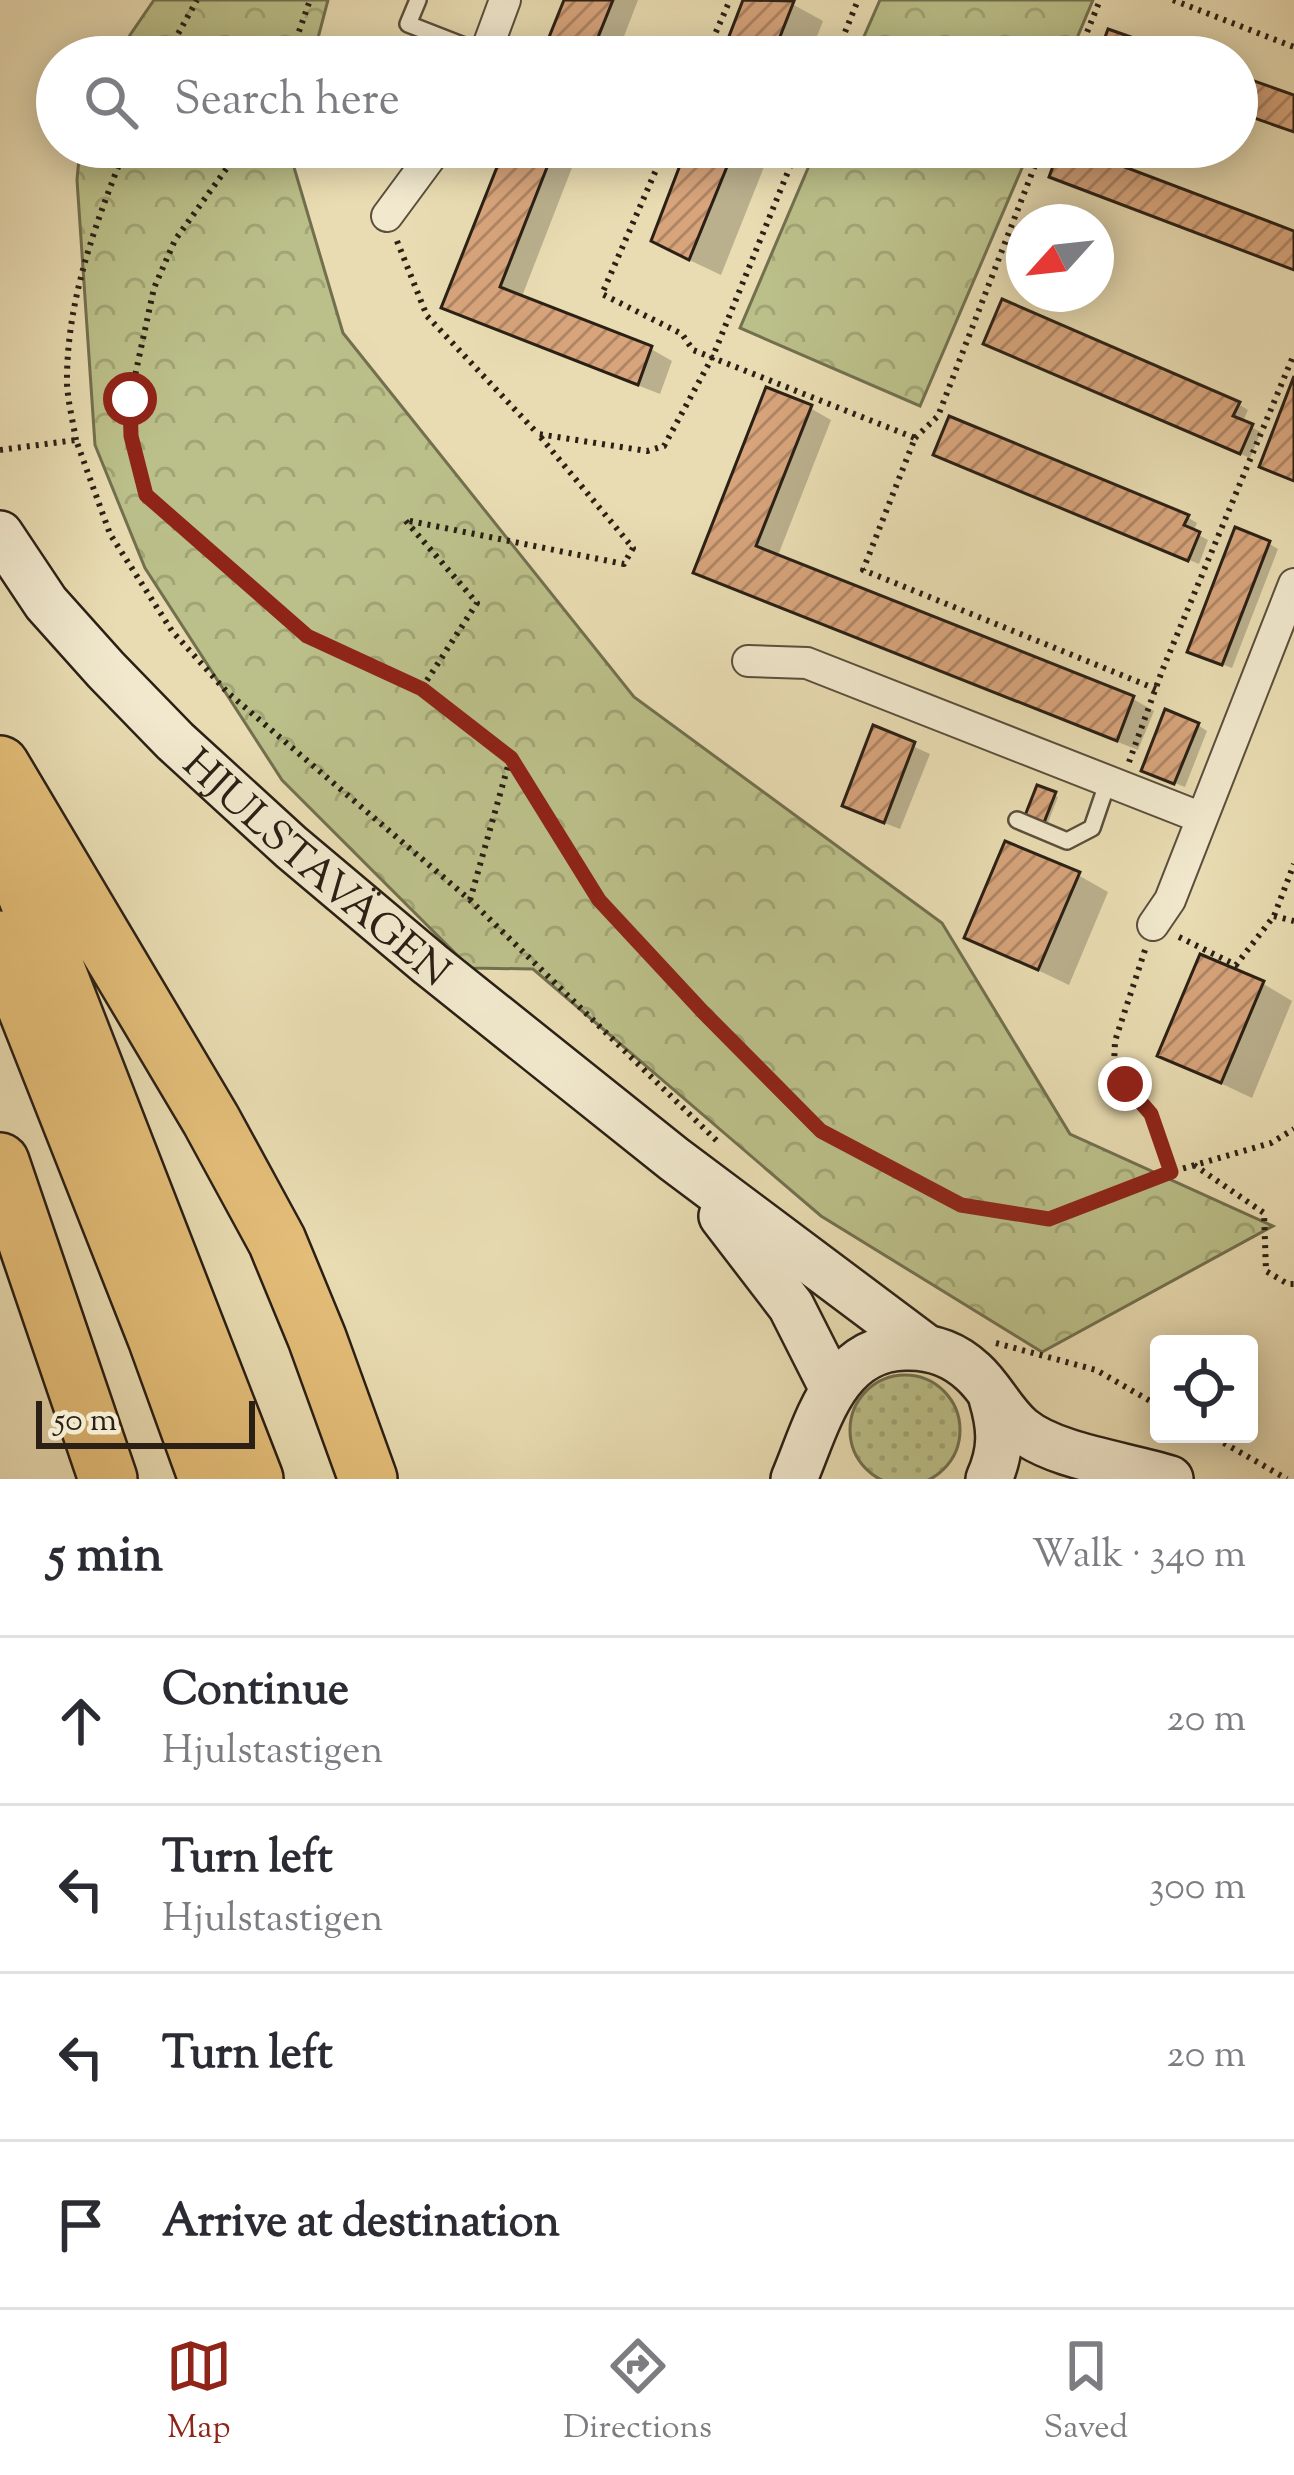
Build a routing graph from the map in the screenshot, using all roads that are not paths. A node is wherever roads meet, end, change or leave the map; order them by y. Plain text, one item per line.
1 (418, 0) edge
2 (505, 0) edge
3 (437, 36) edge
4 (492, 36) edge
5 (422, 168) edge
6 (387, 216) road end
7 (0, 534) edge
8 (1294, 584) edge
9 (748, 661) dead end
10 (0, 765) edge
11 (1114, 784) junction
12 (1202, 818) junction
13 (1017, 820) dead end
14 (0, 826) edge
15 (1153, 925) road end
16 (0, 940) edge
17 (674, 1159) junction
18 (0, 1162) edge
19 (177, 1331) junction
20 (926, 1346) junction
21 (992, 1397) junction
22 (826, 1402) junction
23 (108, 1479) edge
24 (208, 1479) edge
25 (254, 1479) edge
26 (368, 1479) edge
27 (794, 1479) edge
28 (829, 1479) edge
29 (989, 1479) edge
30 (1171, 1479) edge

1 - 3 lane
2 - 4 street
5 - 6 street
7 - 17 main road, HJULSTAVÄGEN
8 - 12 street
9 - 11 street
10 - 26 highway
11 - 12 street
11 - 13 lane
12 - 15 street
14 - 19 highway
16 - 19 highway
17 - 20 main road, HJULSTAVÄGEN
17 - 22 main road, HJULSTAVÄGEN
18 - 23 highway
19 - 24 highway
19 - 25 highway
20 - 21 main road, HJULSTAVÄGEN
20 - 22 main road
21 - 29 main road
21 - 30 main road, HJULSTAVÄGEN
22 - 27 main road
22 - 28 main road, HJULSTAVÄGEN

